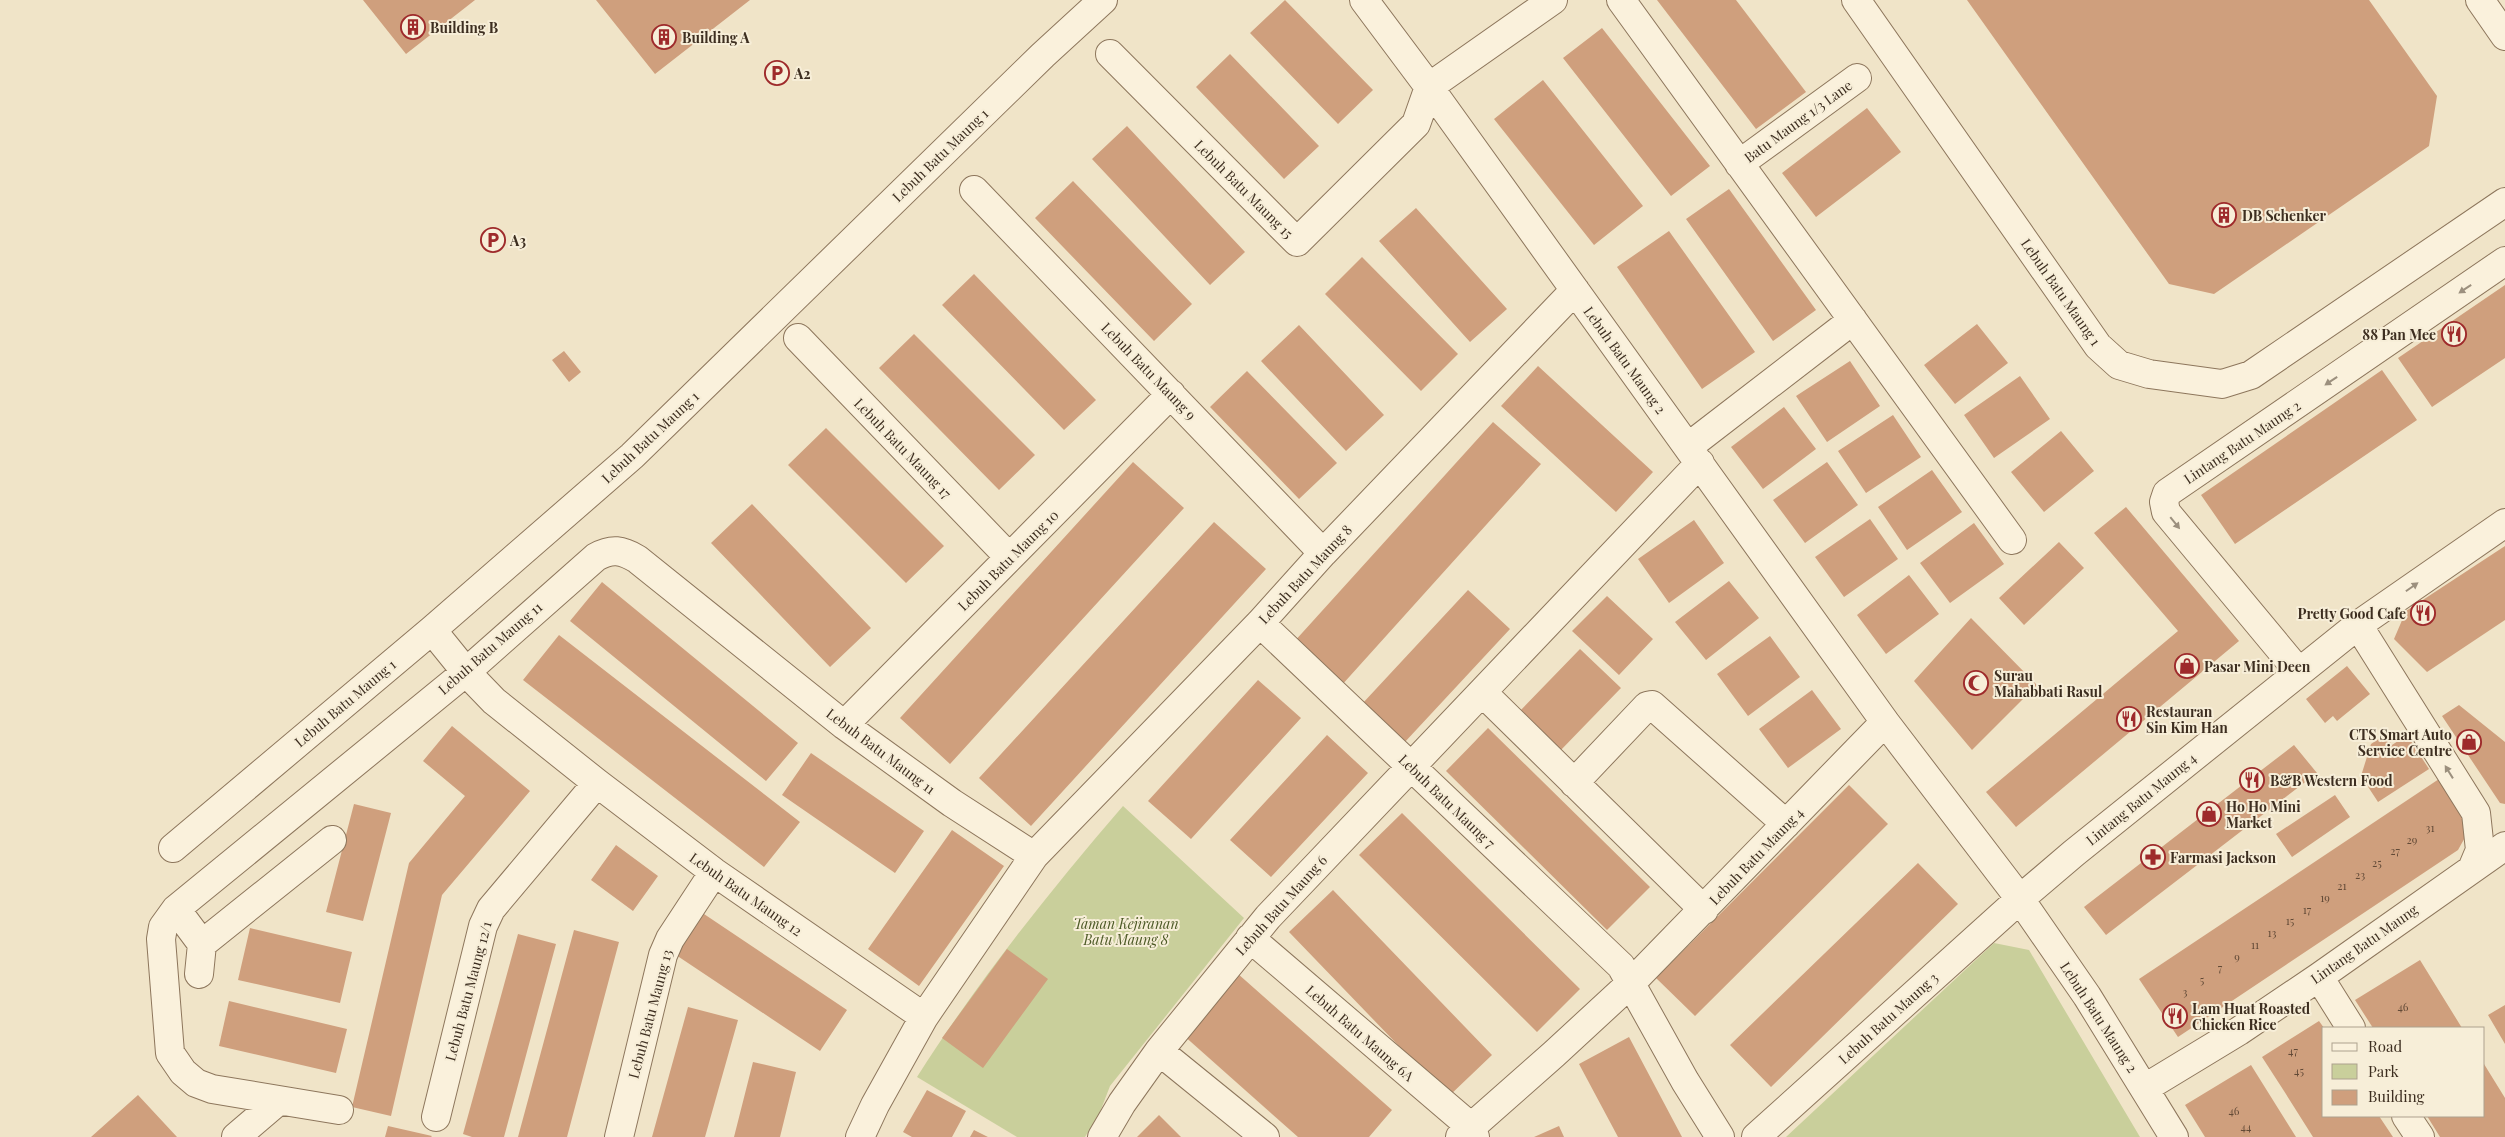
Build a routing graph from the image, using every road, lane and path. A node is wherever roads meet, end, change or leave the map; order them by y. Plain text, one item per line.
1 (1103, 0) edge
2 (1364, 0) edge
3 (1553, 0) edge
4 (1621, 0) edge
5 (1856, 0) edge
6 (2480, 0) edge
7 (2505, 36) edge
8 (1110, 54) dead end
9 (1858, 78) dead end
10 (1429, 87) junction
11 (1739, 164) junction
12 (974, 190) dead end
13 (2505, 202) edge
14 (2505, 261) edge
15 (1575, 290) junction
16 (1853, 320) junction
17 (798, 338) dead end
18 (1171, 394) junction
19 (1694, 455) junction
20 (2505, 523) edge
21 (2012, 540) dead end
22 (1323, 553) junction
23 (1009, 558) junction
24 (1260, 623) junction
25 (2358, 626) junction
26 (432, 630) junction
27 (466, 672) junction
28 (2299, 672) junction
29 (1482, 692) junction
30 (1885, 722) junction
31 (844, 725) junction
32 (1410, 765) junction
33 (1574, 782) junction
34 (597, 783) junction
35 (2476, 813) junction
36 (1786, 824) junction
37 (2505, 829) edge
38 (332, 840) dead end
39 (2505, 846) edge
40 (173, 848) dead end
41 (1034, 856) junction
42 (2472, 869) junction
43 (714, 872) junction
44 (2020, 899) junction
45 (176, 908) junction
46 (1704, 910) junction
47 (1250, 938) junction
48 (202, 944) junction
49 (199, 974) dead end
50 (2318, 977) junction
51 (1632, 982) junction
52 (924, 1017) junction
53 (2350, 1027) edge
54 (1159, 1051) junction
55 (2145, 1088) junction
56 (278, 1101) junction
57 (339, 1110) dead end
58 (436, 1117) dead end
59 (2407, 1117) edge
60 (1469, 1134) edge
61 (236, 1137) edge
62 (619, 1137) edge
63 (860, 1137) edge
64 (1102, 1137) edge
65 (1265, 1137) edge
66 (1720, 1137) edge
67 (1756, 1137) edge
68 (2174, 1137) edge
69 (2420, 1137) edge

1 - 26 street, Lebuh Batu Maung 1
2 - 10 street, Lebuh Batu Maung 2
3 - 10 street
4 - 11 street
5 - 13 street, Lebuh Batu Maung 1
6 - 7 street
8 - 10 street, Lebuh Batu Maung 15
9 - 11 street, Batu Maung 1/3 Lane
10 - 15 street, Lebuh Batu Maung 2
11 - 16 street
12 - 18 street, Lebuh Batu Maung 9
14 -> 28 street, Lintang Batu Maung 2
15 - 19 street, Lebuh Batu Maung 2
15 - 22 street, Lebuh Batu Maung 8
16 - 19 street, Lebuh Batu Maung 6
16 - 21 street
17 - 23 street, Lebuh Batu Maung 17
18 - 22 street, Lebuh Batu Maung 9
18 - 23 street, Lebuh Batu Maung 10
19 - 29 street, Lebuh Batu Maung 6
19 - 30 street, Lebuh Batu Maung 2
25 -> 20 street, Lintang Batu Maung 4
22 - 24 street, Lebuh Batu Maung 8
23 - 31 street, Lebuh Batu Maung 10
24 - 32 street, Lebuh Batu Maung 7
24 - 41 street, Lebuh Batu Maung 8
25 - 28 street, Lintang Batu Maung 4
35 -> 25 street
26 - 27 street, Lebuh Batu Maung 12
26 - 40 street, Lebuh Batu Maung 1
27 - 31 street, Lebuh Batu Maung 11
27 - 34 street, Lebuh Batu Maung 12
27 - 45 street, Lebuh Batu Maung 11
28 - 44 street, Lintang Batu Maung 4
29 - 32 street, Lebuh Batu Maung 6
29 - 33 street
30 - 36 street, Lebuh Batu Maung 4
30 - 44 street
31 - 41 street, Lebuh Batu Maung 11
32 - 47 street, Lebuh Batu Maung 6
32 - 51 street, Lebuh Batu Maung 7
33 - 36 street
33 - 46 street
34 - 43 street, Lebuh Batu Maung 12
34 - 58 street, Lebuh Batu Maung 12/1
35 - 37 street
35 - 42 street
36 - 46 street, Lebuh Batu Maung 4
38 - 48 street
39 - 42 street, Lintang Batu Maung
41 - 52 street
42 - 50 street, Lintang Batu Maung
43 - 52 street, Lebuh Batu Maung 12
43 - 62 street, Lebuh Batu Maung 13
44 - 55 street, Lebuh Batu Maung 2
44 - 67 street, Lebuh Batu Maung 3
45 - 48 street
45 - 56 street, Lebuh Batu Maung 11
46 - 51 street, Lebuh Batu Maung 4
47 - 54 street, Lebuh Batu Maung 6
47 - 60 street, Lebuh Batu Maung 6A
48 - 49 street
50 - 53 street
50 - 55 street, Lintang Batu Maung
51 - 60 street, Lebuh Batu Maung 4
51 - 66 street
52 - 63 street
54 - 64 street, Lebuh Batu Maung 6
54 - 65 street
55 - 68 street, Lebuh Batu Maung 2
56 - 57 street, Lebuh Batu Maung 11
56 - 61 street
59 - 69 street

